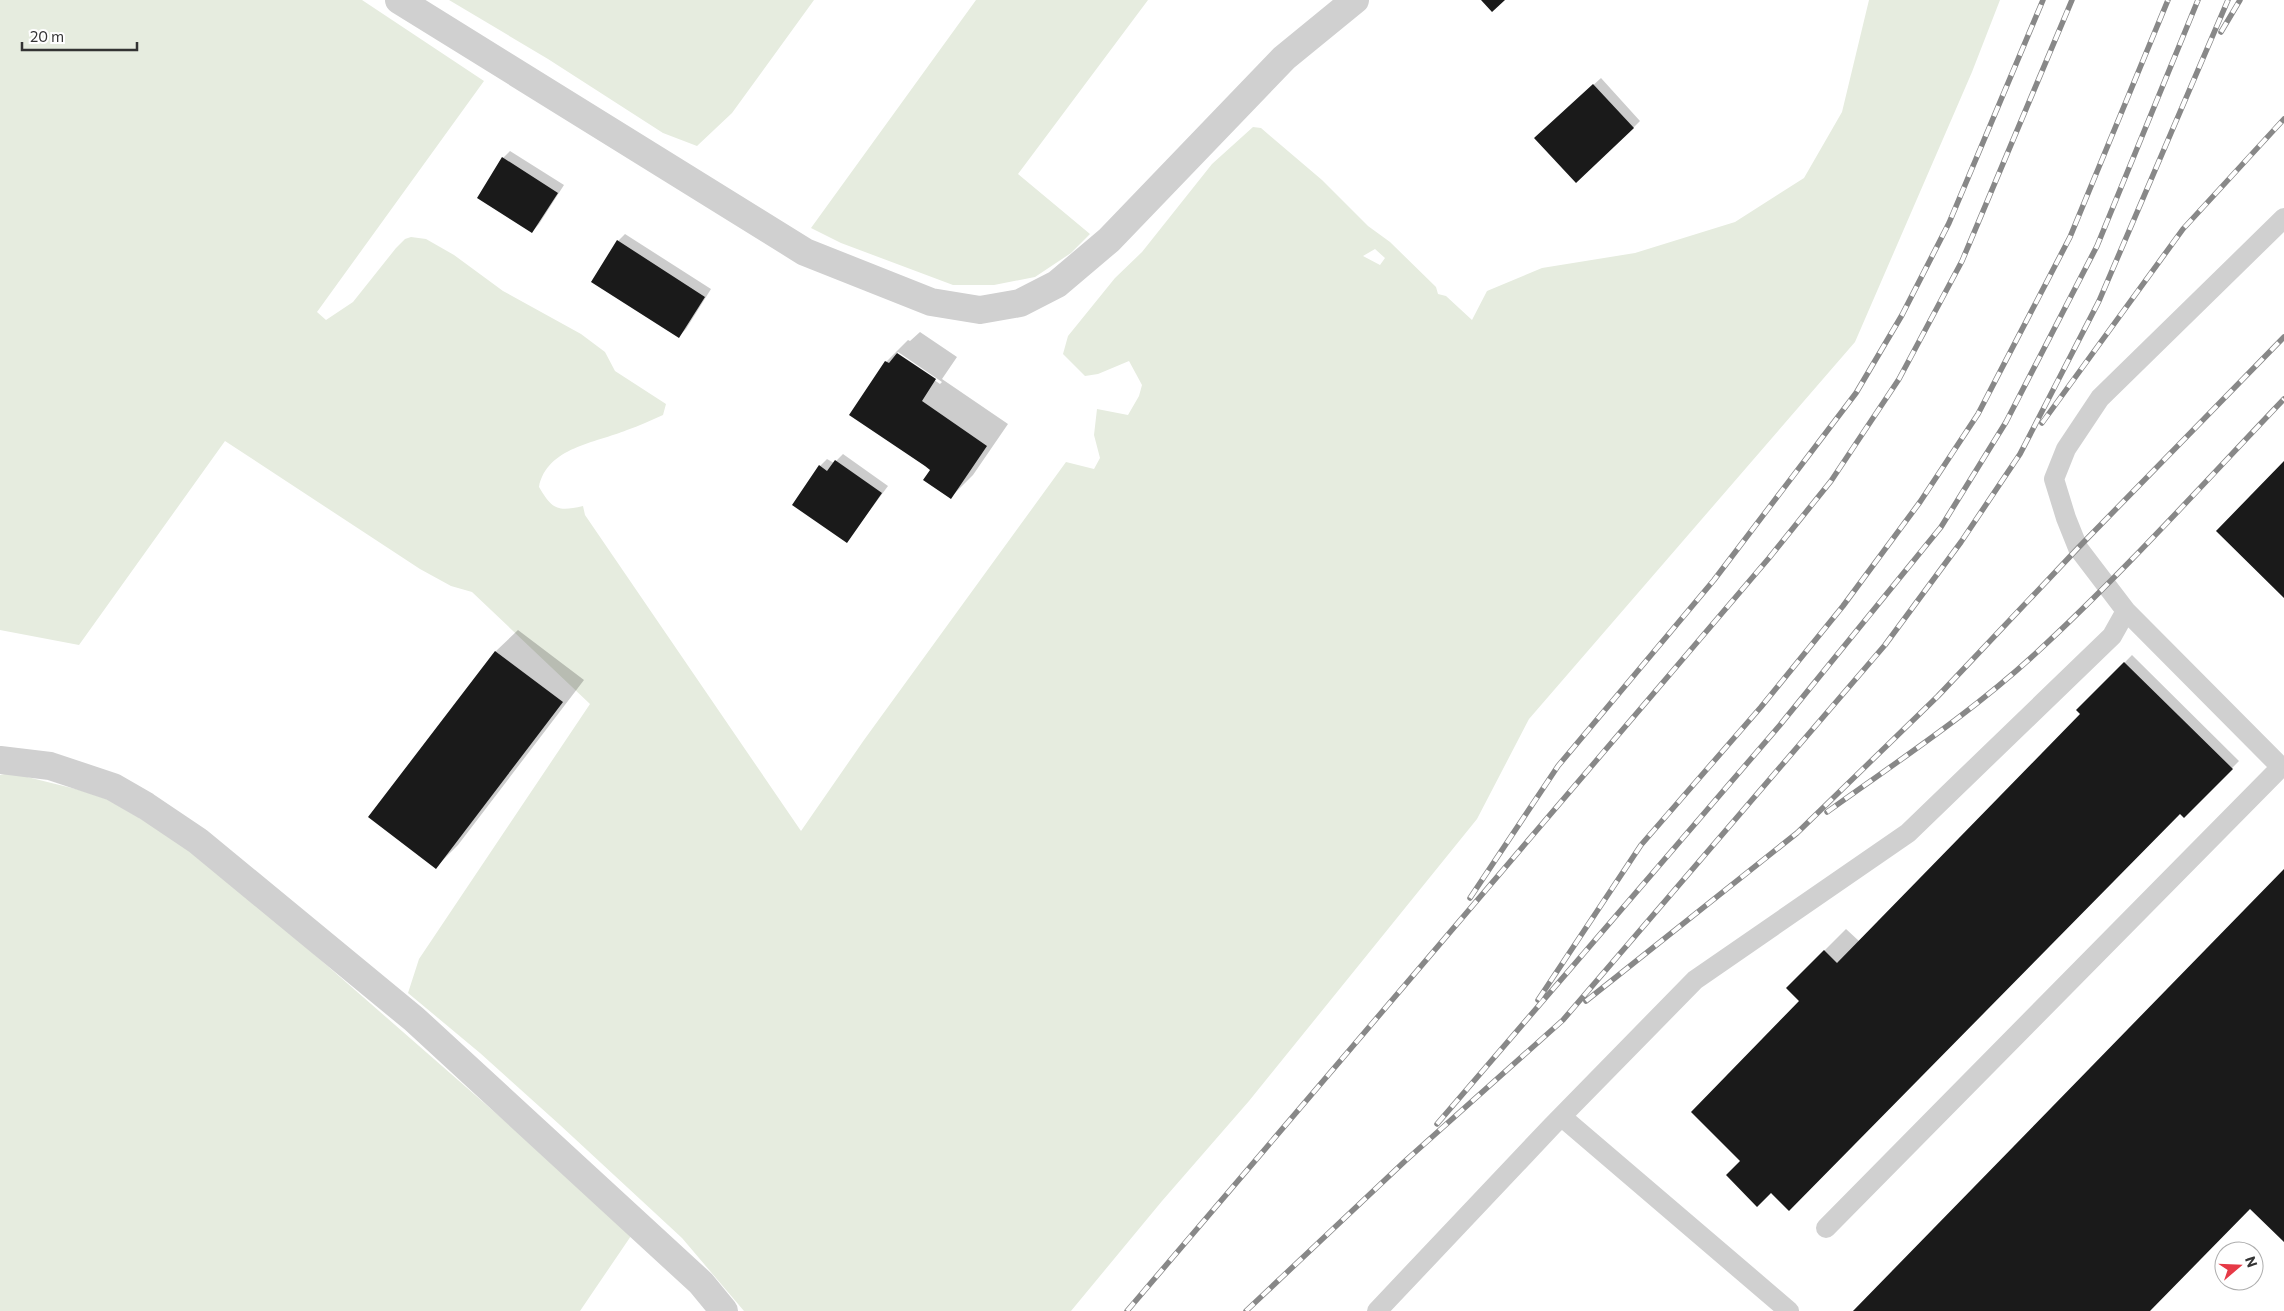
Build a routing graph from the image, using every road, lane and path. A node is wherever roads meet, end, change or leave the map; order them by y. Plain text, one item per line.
1 (399, 0) edge
2 (1355, 0) edge
3 (2284, 220) edge
4 (2126, 611) junction
5 (0, 760) edge
6 (1562, 1117) junction
7 (1826, 1228) dead end
8 (724, 1311) edge
9 (1377, 1311) edge
10 (1789, 1311) edge

1 - 2 street
3 - 4 lane
4 - 6 lane
4 - 7 lane
5 - 8 street
6 - 9 lane
6 - 10 lane

